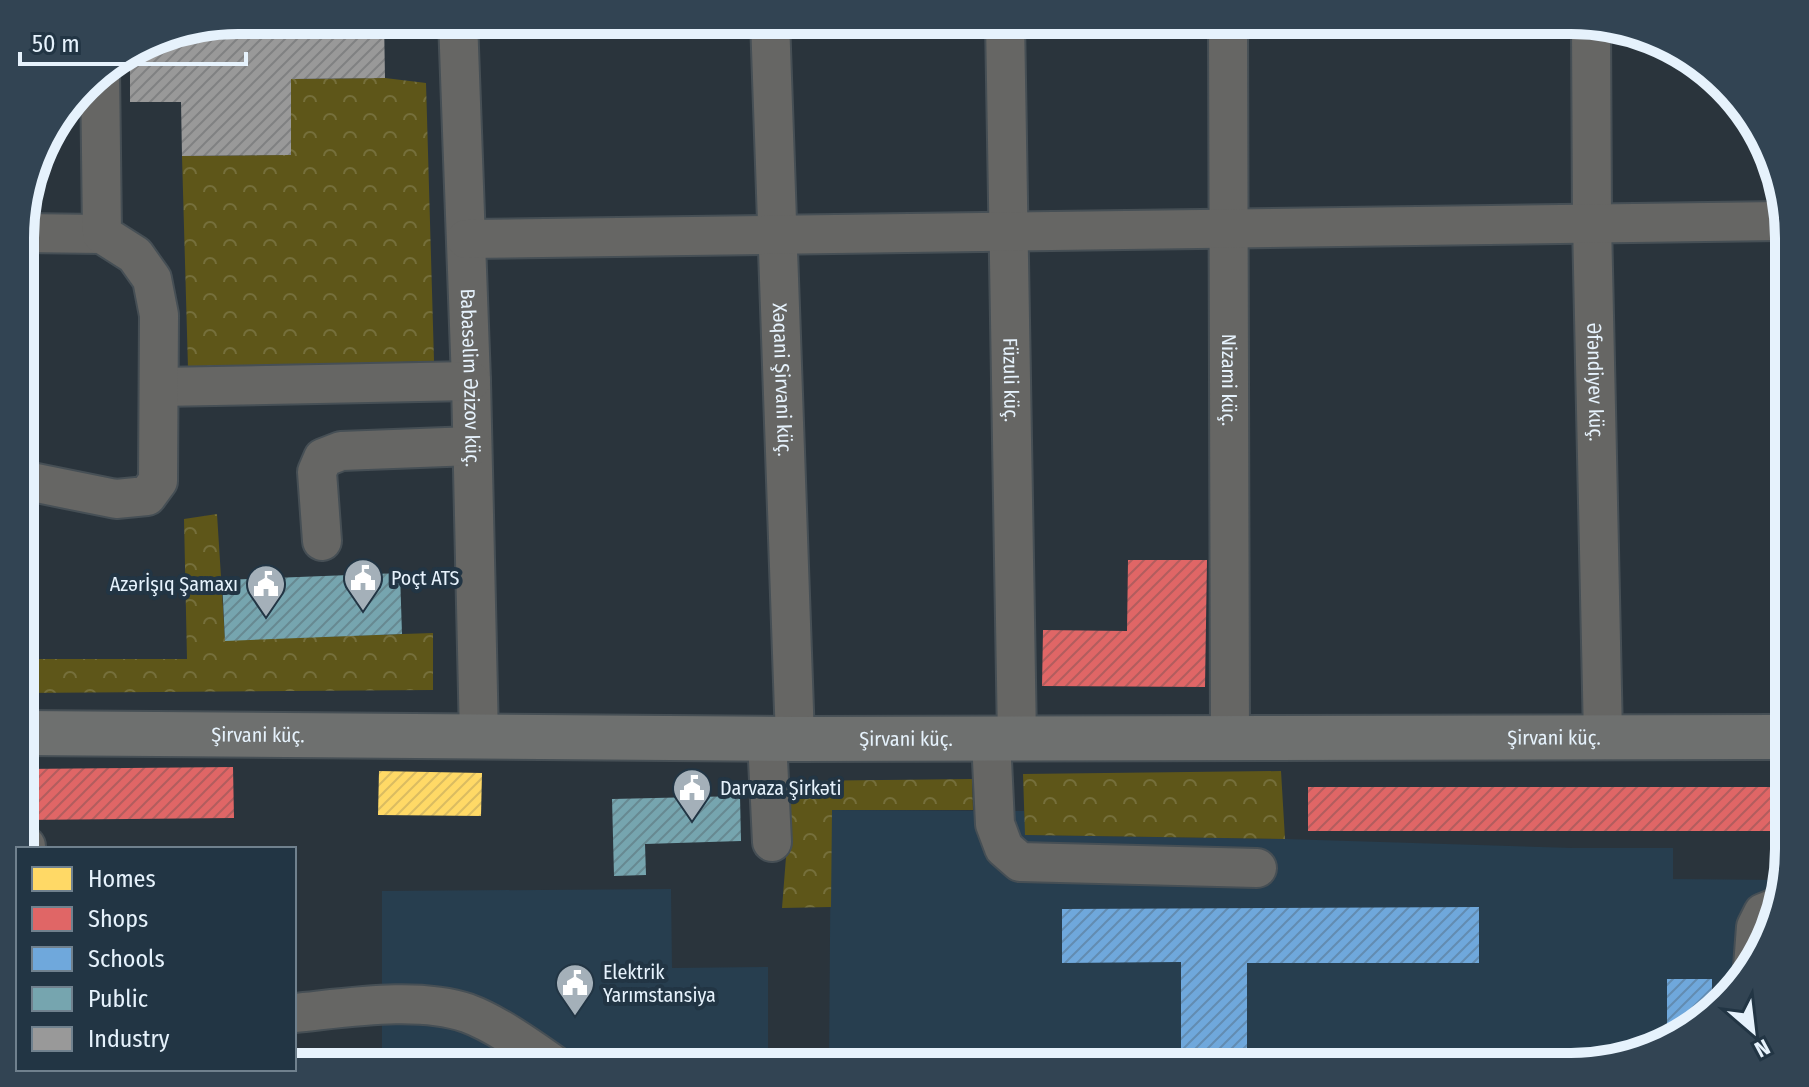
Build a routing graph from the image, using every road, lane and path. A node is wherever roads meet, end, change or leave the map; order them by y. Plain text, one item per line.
1 (459, 34) edge
2 (770, 34) edge
3 (1005, 34) edge
4 (1228, 34) edge
5 (1591, 35) edge
6 (100, 88) edge
7 (1775, 221) edge
8 (1592, 222) junction
9 (1228, 229) junction
10 (1007, 231) junction
11 (34, 233) edge
12 (776, 233) junction
13 (102, 234) junction
14 (466, 239) junction
15 (471, 381) junction
16 (160, 387) junction
17 (472, 446) junction
18 (34, 482) edge
19 (322, 541) dead end
20 (34, 733) edge
21 (1603, 736) junction
22 (1775, 737) edge
23 (479, 738) junction
24 (1230, 738) junction
25 (781, 739) junction
26 (1004, 739) junction
27 (772, 842) dead end
28 (1257, 868) dead end
29 (1764, 913) edge
30 (1755, 935) edge
31 (296, 1013) edge
32 (536, 1053) edge

1 - 14 street, Babasəlim Əzizov küç.
2 - 12 street, Xəqani Şirvani küç.
3 - 10 street, Füzuli küç.
4 - 9 street, Nizami küç.
5 - 8 street, Əfəndiyev küç.
6 - 13 street
7 - 8 street
8 - 9 street
8 - 21 street, Əfəndiyev küç.
9 - 10 street
9 - 24 street, Nizami küç.
10 - 12 street
10 - 26 street, Füzuli küç.
11 - 13 street
12 - 14 street
12 - 25 street, Xəqani Şirvani küç.
13 - 16 street
14 - 15 street, Babasəlim Əzizov küç.
15 - 16 street
15 - 17 street, Babasəlim Əzizov küç.
16 - 18 street
17 - 19 street
17 - 23 street, Babasəlim Əzizov küç.
20 - 23 main road, Şirvani küç.
21 - 22 main road, Şirvani küç.
21 - 24 main road, Şirvani küç.
23 - 25 main road, Şirvani küç.
24 - 26 main road, Şirvani küç.
25 - 26 main road, Şirvani küç.
25 - 27 street, Xəqani Şirvani küç.
26 - 28 street, Füzuli küç.
29 - 30 street
31 - 32 street

